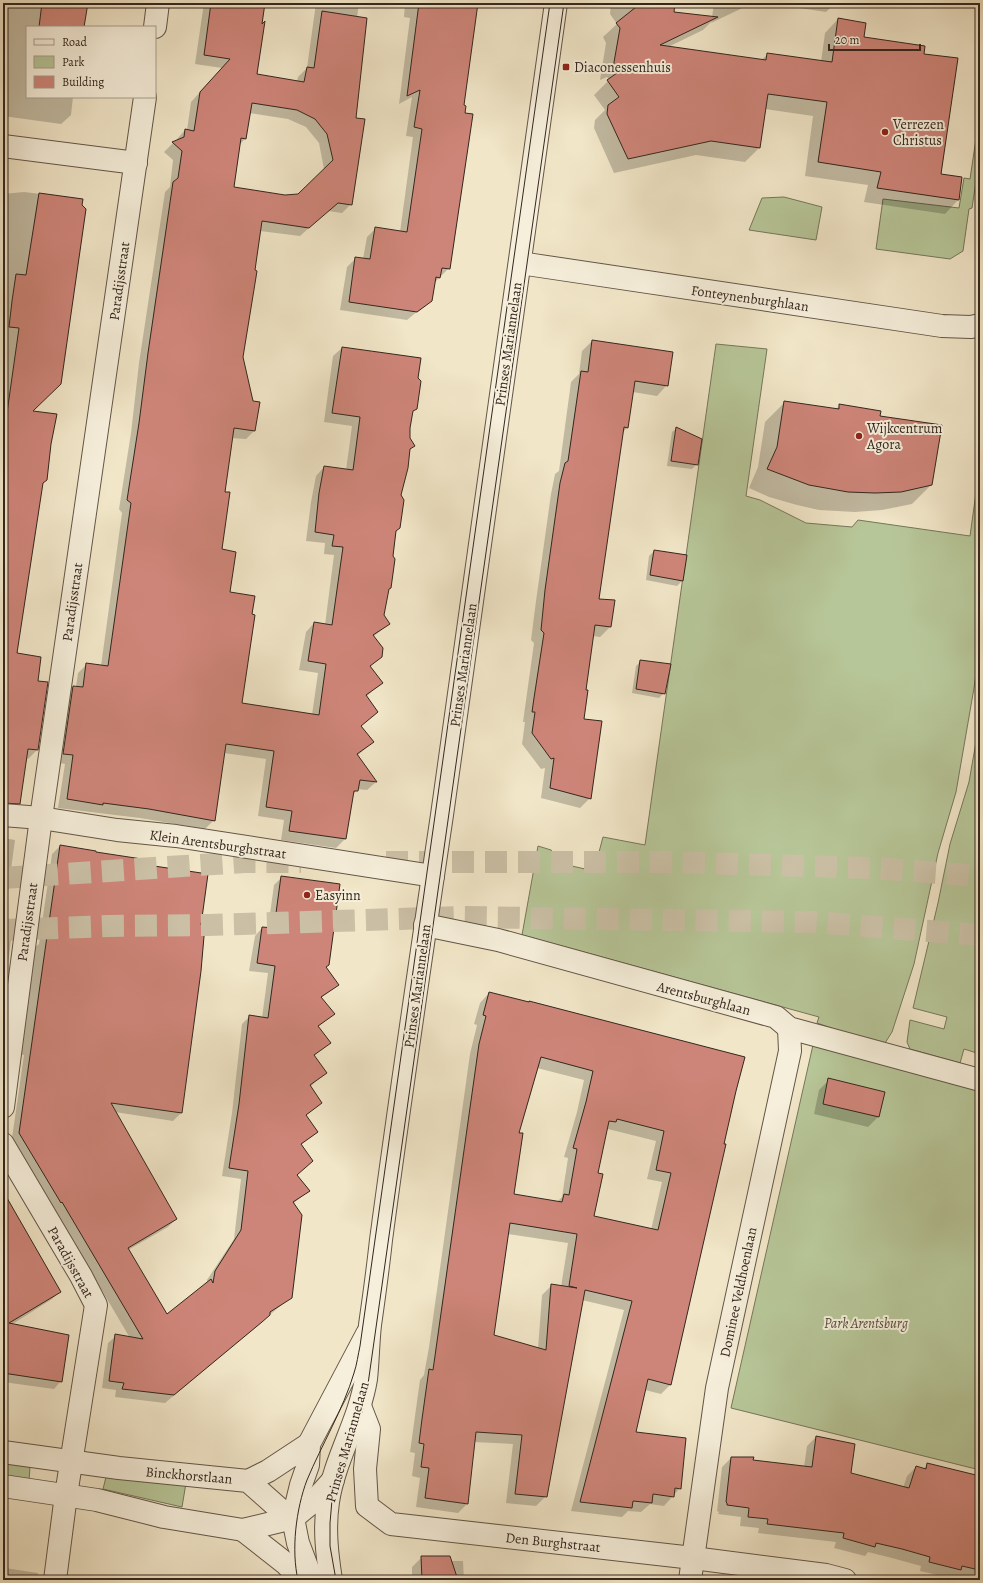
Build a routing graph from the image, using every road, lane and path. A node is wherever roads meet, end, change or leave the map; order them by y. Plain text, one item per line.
1 (158, 3) edge
2 (556, 3) edge
3 (155, 26) edge
4 (145, 98) edge
5 (3, 146) edge
6 (136, 163) junction
7 (520, 263) junction
8 (980, 325) edge
9 (3, 814) edge
10 (41, 818) junction
11 (433, 876) junction
12 (425, 925) junction
13 (789, 1028) junction
14 (980, 1080) edge
15 (3, 1106) edge
16 (3, 1144) edge
17 (370, 1327) junction
18 (360, 1406) junction
19 (309, 1444) junction
20 (3, 1452) edge
21 (72, 1461) junction
22 (334, 1478) junction
23 (248, 1481) junction
24 (3, 1486) edge
25 (66, 1495) junction
26 (293, 1518) junction
27 (243, 1530) junction
28 (693, 1558) junction
29 (55, 1580) edge
30 (302, 1580) edge
31 (312, 1580) edge
32 (331, 1580) edge
33 (690, 1580) edge
34 (845, 1580) edge

1 - 3 street
2 - 7 street, Prinses Mariannelaan
4 - 6 street, Paradijsstraat
5 - 6 street
6 - 10 street, Paradijsstraat
7 - 8 street, Fonteynenburghlaan
7 - 11 street, Prinses Mariannelaan
9 - 10 street, Klein Arentsburghstraat
10 - 11 street, Klein Arentsburghstraat
10 - 15 street, Paradijsstraat
11 - 12 street, Prinses Mariannelaan
12 - 13 street, Arentsburghlaan
12 - 17 street, Prinses Mariannelaan
13 - 14 street, Arentsburghlaan
13 - 28 street, Dominee Veldhoenlaan
16 - 21 street, Paradijsstraat
17 - 18 street, Prinses Mariannelaan
17 - 19 street, Prinses Mariannelaan
18 - 22 street, Prinses Mariannelaan
18 - 28 street, Den Burghstraat
19 - 23 street
19 - 26 street, Prinses Mariannelaan
20 - 21 street, Binckhorstlaan
21 - 23 street, Binckhorstlaan
21 - 25 street
22 - 26 street
22 - 32 street, Prinses Mariannelaan
23 - 26 street, Binckhorstlaan
24 - 25 street
25 - 27 street
25 - 29 street
26 - 27 street
26 - 31 street, Prinses Mariannelaan
27 - 30 street
28 - 33 street, Dominee Veldhoenlaan
28 - 34 street, Den Burghstraat

